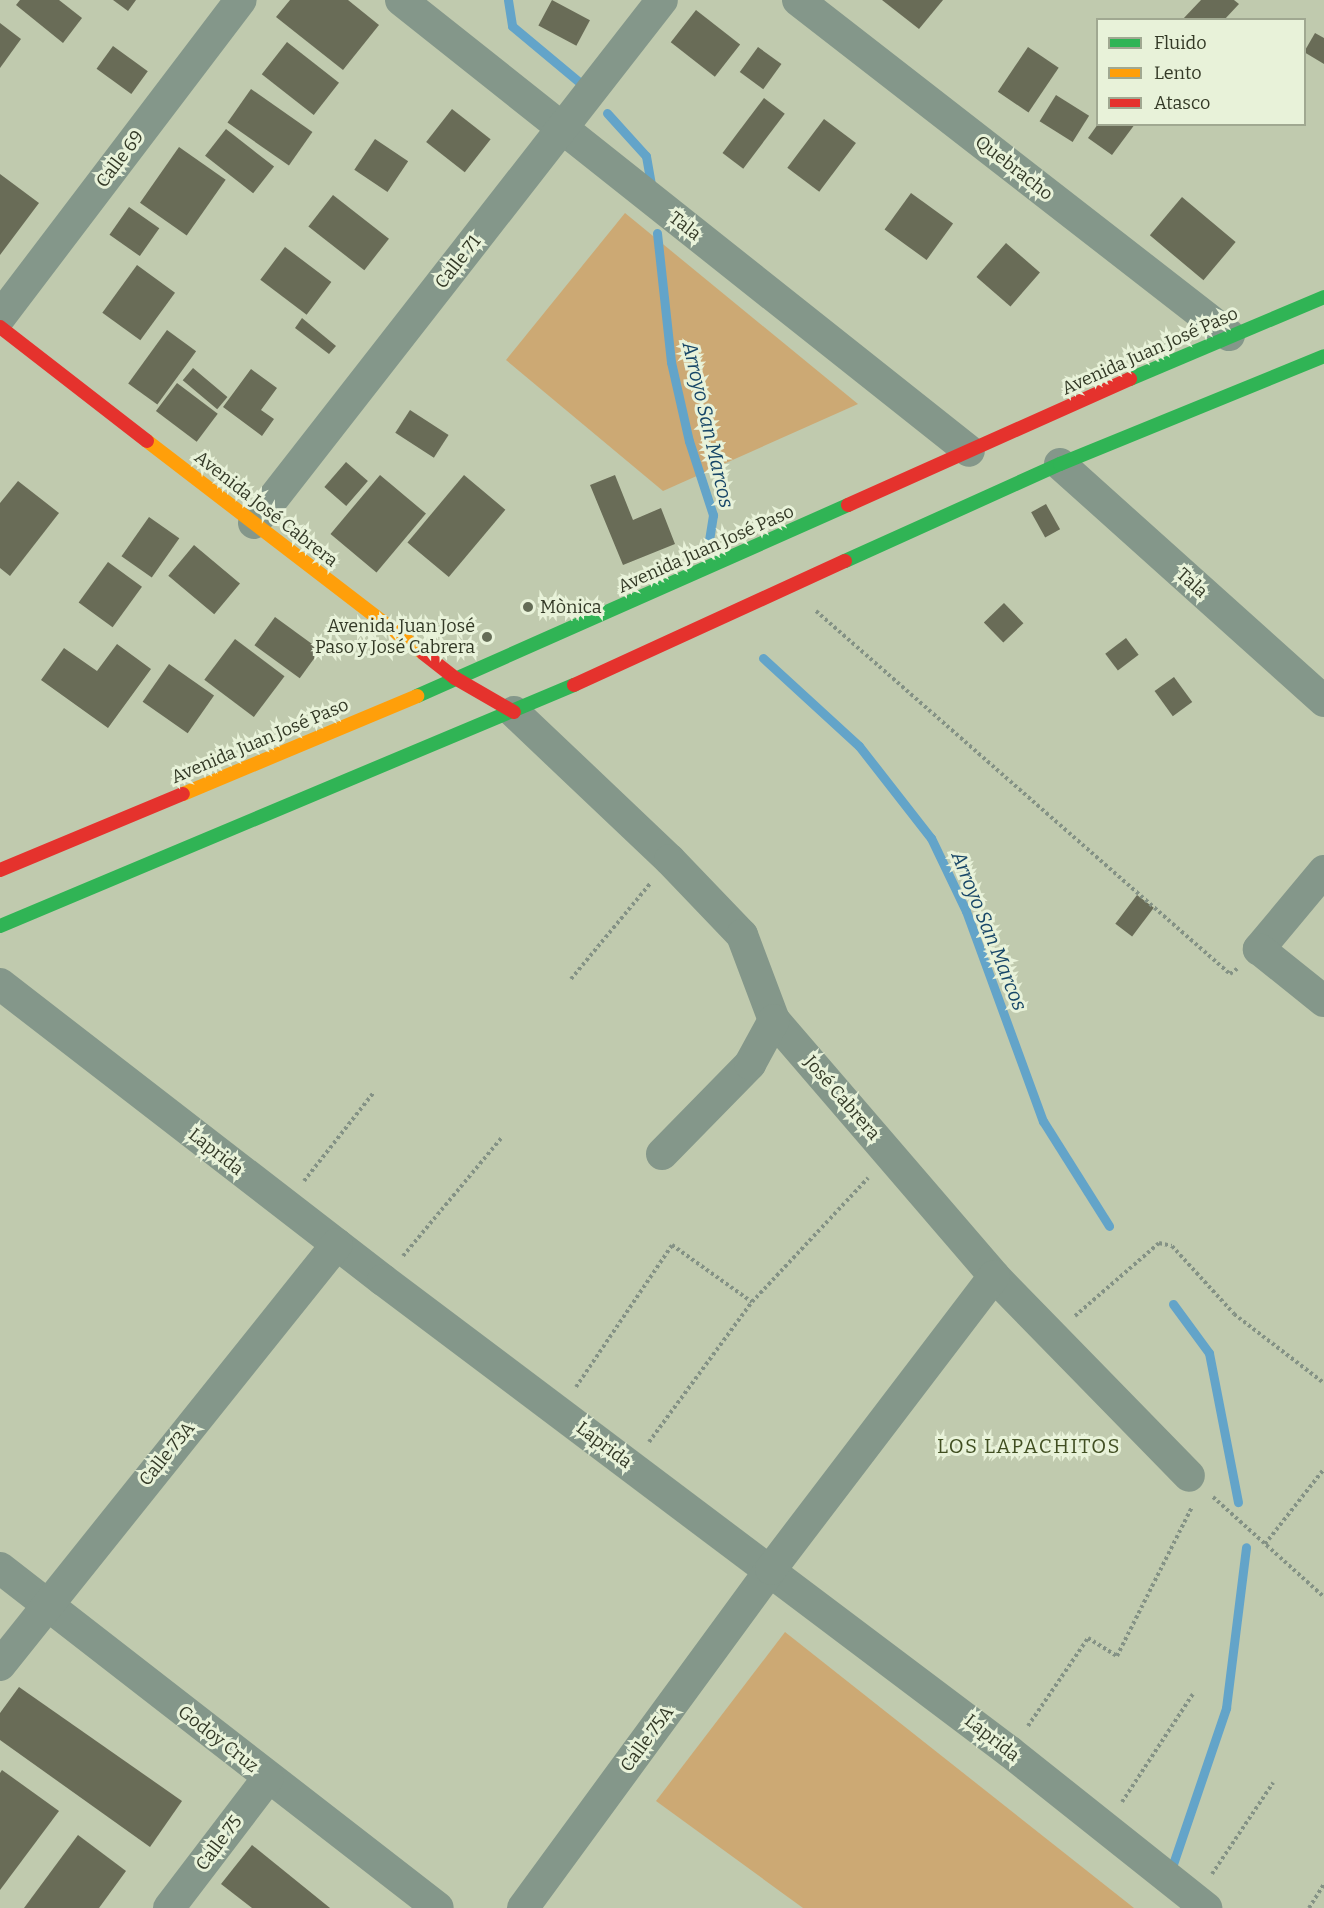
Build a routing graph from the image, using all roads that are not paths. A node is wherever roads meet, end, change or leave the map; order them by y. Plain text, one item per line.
1 (240, 0) edge
2 (401, 0) edge
3 (662, 0) edge
4 (798, 0) edge
5 (562, 128) junction
6 (1324, 297) edge
7 (0, 317) edge
8 (0, 327) edge
9 (1230, 335) junction
10 (1324, 356) edge
11 (969, 451) junction
12 (1060, 464) junction
13 (254, 523) junction
14 (455, 678) junction
15 (1324, 701) edge
16 (514, 712) junction
17 (0, 870) edge
18 (1324, 871) edge
19 (0, 926) edge
20 (0, 984) edge
21 (1324, 1001) edge
22 (774, 1020) junction
23 (662, 1154) dead end
24 (337, 1244) junction
25 (994, 1276) junction
26 (1195, 1482) road end
27 (0, 1568) edge
28 (771, 1569) junction
29 (46, 1603) junction
30 (0, 1665) edge
31 (268, 1778) junction
32 (1201, 1904) edge
33 (169, 1908) edge
34 (438, 1908) edge
35 (523, 1908) edge

1 - 7 street, Calle 69
2 - 5 street, Tala
3 - 5 street, Calle 71
4 - 9 street, Quebracho
5 - 11 street, Tala
5 - 13 street, Calle 71
6 - 9 main road, Avenida Juan José Paso
8 - 13 main road, Avenida José Cabrera
9 - 11 main road, Avenida Juan José Paso
10 - 12 main road
11 - 14 main road, Avenida Juan José Paso
12 - 15 street, Tala
12 - 16 main road
13 - 14 main road, Avenida José Cabrera
14 - 16 main road, Avenida José Cabrera
14 - 17 main road, Avenida Juan José Paso
16 - 19 main road
16 - 22 street, José Cabrera
18 - 21 street
20 - 24 street, Laprida
22 - 23 street
22 - 25 street, José Cabrera
24 - 28 street, Laprida
24 - 29 street, Calle 73A
25 - 26 street, José Cabrera
25 - 28 street, Calle 75A
27 - 29 street, Godoy Cruz
28 - 32 street, Laprida
28 - 35 street, Calle 75A
29 - 30 street, Calle 73A
29 - 31 street, Godoy Cruz
31 - 33 street, Calle 75
31 - 34 street, Godoy Cruz

